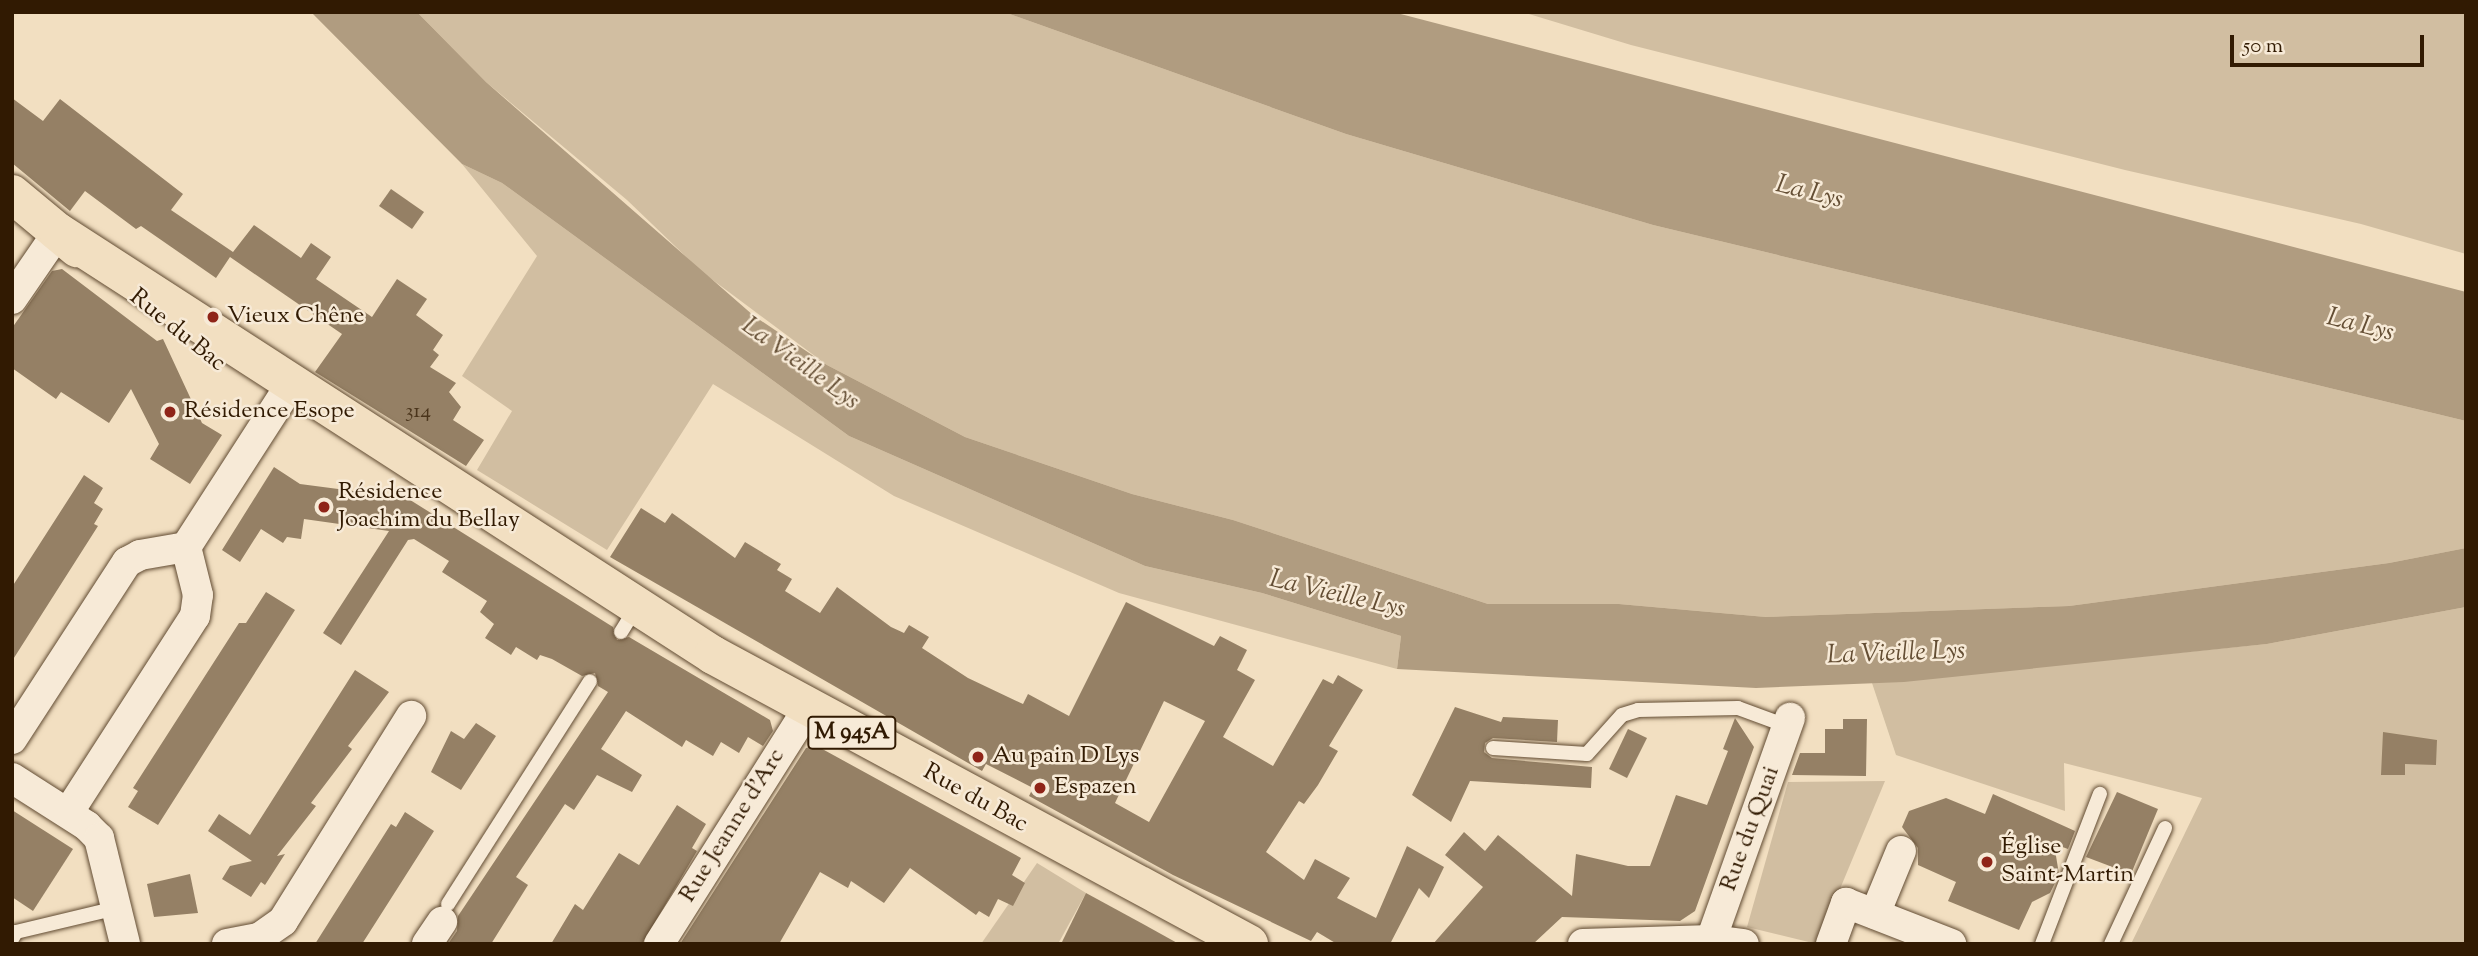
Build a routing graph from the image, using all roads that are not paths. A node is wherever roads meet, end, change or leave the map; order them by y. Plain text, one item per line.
1 (12, 194) edge
2 (58, 232) junction
3 (12, 299) edge
4 (284, 394) junction
5 (186, 547) junction
6 (590, 681) dead end
7 (807, 708) junction
8 (411, 716) dead end
9 (1789, 722) joint
10 (12, 739) edge
11 (1493, 748) dead end
12 (12, 778) edge
13 (2100, 794) dead end
14 (68, 813) junction
15 (2165, 828) dead end
16 (1900, 851) dead end
17 (117, 908) junction
18 (1875, 914) junction
19 (439, 923) edge
20 (14, 933) edge
21 (1712, 940) junction
22 (259, 941) edge
23 (125, 944) edge
24 (227, 944) edge
25 (659, 944) edge
26 (1249, 944) edge
27 (1583, 944) edge
28 (1744, 944) edge
29 (1830, 944) edge
30 (1951, 944) edge
31 (2042, 944) edge
32 (2111, 944) edge

1 - 2 main road, Rue du Bac / M 945A
2 - 3 street
2 - 4 main road, Rue du Bac / M 945A
4 - 5 street
4 - 7 main road, Rue du Bac / M 945A
5 - 10 street
5 - 14 street
6 - 19 lane
7 - 25 street, Rue Jeanne d'Arc
7 - 26 main road, Rue du Bac / M 945A
8 - 22 street
9 - 11 lane
9 - 21 street, Rue du Quai
12 - 14 street
13 - 31 lane
14 - 17 street
15 - 32 lane
16 - 18 street
17 - 20 lane
17 - 23 street
18 - 29 street
18 - 30 street
21 - 27 street
21 - 28 street
22 - 24 street

